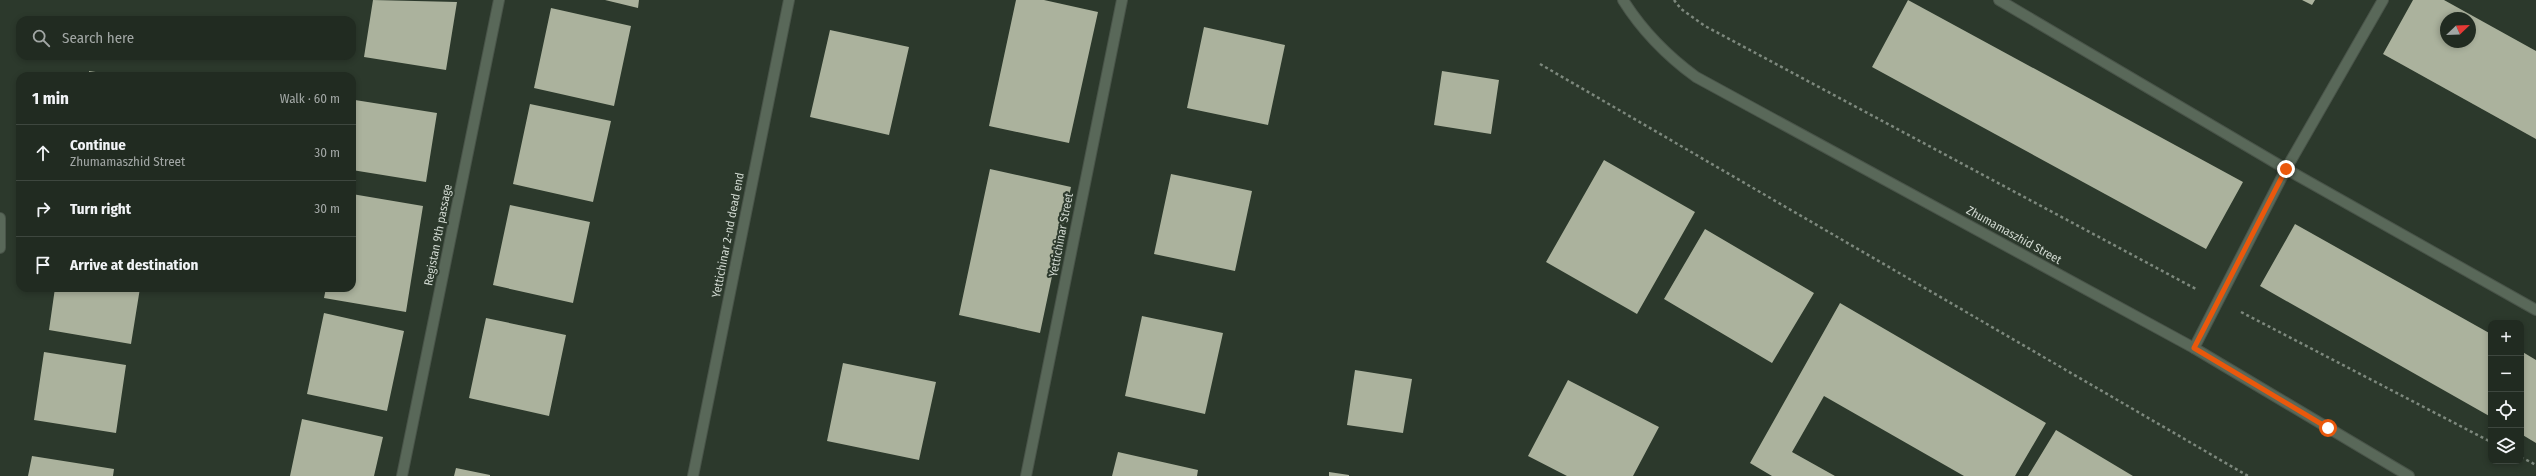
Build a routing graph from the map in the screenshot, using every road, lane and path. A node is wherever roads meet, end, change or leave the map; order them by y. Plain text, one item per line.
1 (499, 0) edge
2 (789, 0) edge
3 (1122, 0) edge
4 (1623, 0) edge
5 (1674, 0) edge
6 (1999, 0) edge
7 (2384, 0) edge
8 (1540, 64) dead end
9 (2286, 169) junction
10 (0, 218) edge
11 (0, 248) edge
12 (2218, 301) junction
13 (2536, 310) edge
14 (2194, 348) junction
15 (2488, 440) edge
16 (2524, 459) edge
17 (2536, 465) edge
18 (402, 476) edge
19 (693, 476) edge
20 (1026, 476) edge
21 (2248, 476) edge
22 (2409, 476) edge

1 - 18 street, Registan 9th passage
2 - 19 street, Yettichinаr 2-nd dead end
3 - 20 street, Yettichinаr Street
4 - 14 street, Zhumamaszhid Street
5 - 12 path
6 - 9 street
7 - 9 street
8 - 21 path
9 - 12 street
9 - 13 street
10 - 11 street
12 - 14 street
12 - 15 path
14 - 22 street, Zhumamaszhid Street
16 - 17 path

